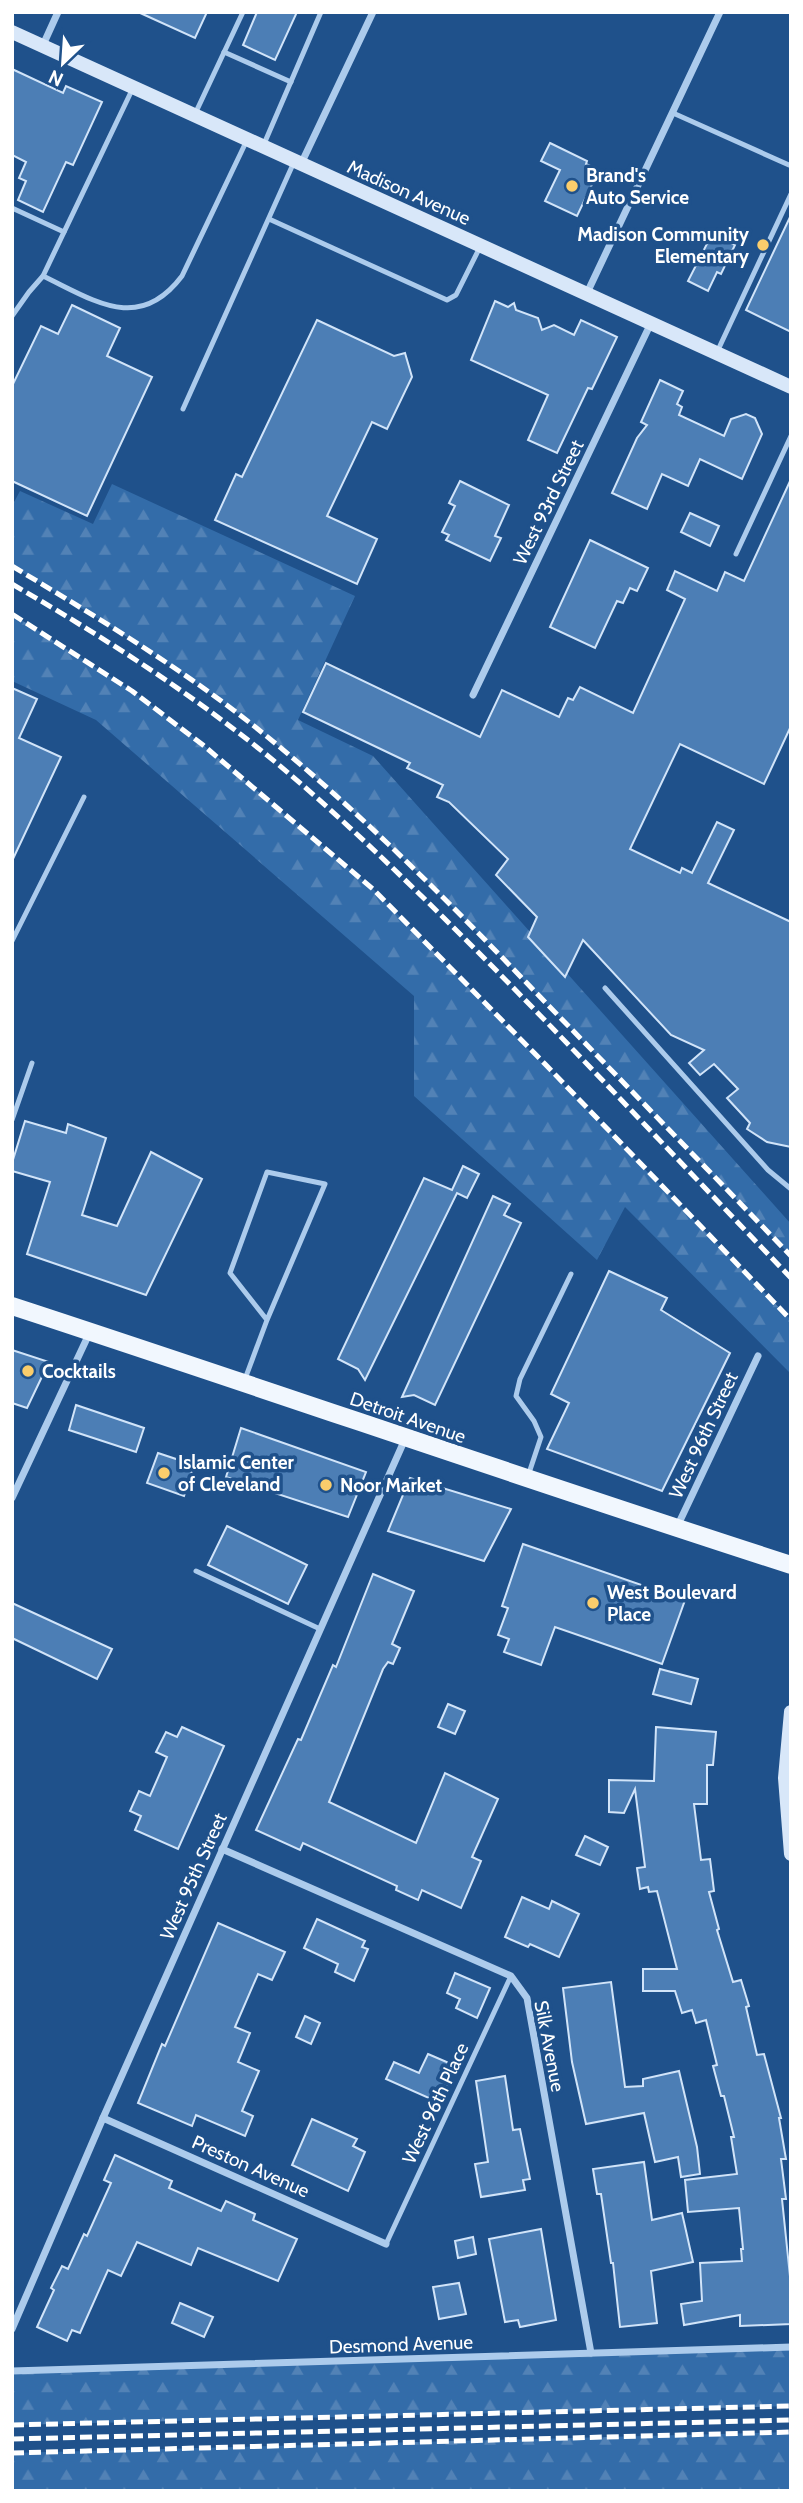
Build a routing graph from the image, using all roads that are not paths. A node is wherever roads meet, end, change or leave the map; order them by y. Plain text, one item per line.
1 (58, 12) edge
2 (243, 12) edge
3 (321, 12) edge
4 (373, 12) edge
5 (720, 12) edge
6 (12, 32) edge
7 (43, 45) junction
8 (224, 52) junction
9 (291, 82) junction
10 (133, 87) junction
11 (673, 113) junction
12 (195, 116) junction
13 (247, 140) junction
14 (263, 147) junction
15 (298, 164) junction
16 (789, 165) edge
17 (791, 194) edge
18 (12, 208) edge
19 (269, 219) junction
20 (64, 232) junction
21 (481, 246) junction
22 (43, 276) junction
23 (587, 293) junction
24 (12, 316) edge
25 (651, 323) junction
26 (717, 353) junction
27 (791, 387) edge
28 (183, 409) dead end
29 (791, 436) edge
30 (788, 453) edge
31 (736, 554) dead end
32 (472, 695) dead end
33 (84, 797) dead end
34 (12, 941) edge
35 (605, 988) dead end
36 (32, 1063) dead end
37 (12, 1120) edge
38 (791, 1189) edge
39 (571, 1274) dead end
40 (12, 1306) edge
41 (267, 1320) junction
42 (90, 1331) junction
43 (758, 1356) dead end
44 (244, 1382) junction
45 (405, 1438) junction
46 (527, 1479) junction
47 (12, 1498) edge
48 (677, 1528) junction
49 (791, 1564) edge
50 (195, 1571) dead end
51 (320, 1629) junction
52 (791, 1712) edge
53 (222, 1849) junction
54 (791, 1854) edge
55 (511, 1976) junction
56 (103, 2118) junction
57 (386, 2244) joint
58 (12, 2329) edge
59 (791, 2347) edge
60 (590, 2353) junction
61 (12, 2371) edge

1 - 7 street
2 - 8 lane
3 - 9 lane
4 - 15 street
5 - 11 street
6 - 7 street, Madison Avenue
7 - 10 street, Madison Avenue
8 - 9 lane
8 - 12 lane
9 - 14 lane
10 - 12 street, Madison Avenue
10 - 20 lane
11 - 16 lane
11 - 23 street
12 - 13 street, Madison Avenue
13 - 14 street, Madison Avenue
13 - 22 lane
14 - 15 street, Madison Avenue
15 - 19 lane
15 - 21 street, Madison Avenue
17 - 26 lane
18 - 20 lane
19 - 21 lane
19 - 28 lane
20 - 22 lane
21 - 23 street, Madison Avenue
22 - 24 lane
23 - 25 street, Madison Avenue
25 - 26 street, Madison Avenue
25 - 32 street, West 93rd Street
26 - 27 street, Madison Avenue
29 - 30 lane
30 - 31 lane
33 - 34 lane
35 - 38 lane
36 - 37 lane
39 - 46 lane
40 - 42 main road, Detroit Avenue
41 - 41 lane
41 - 44 lane
42 - 44 main road, Detroit Avenue
42 - 47 street
43 - 48 street, West 96th Street
44 - 45 main road, Detroit Avenue
45 - 46 main road, Detroit Avenue
45 - 51 street, West 95th Street
46 - 48 main road, Detroit Avenue
48 - 49 main road, Detroit Avenue
50 - 51 lane
51 - 53 street, West 95th Street
52 - 54 street
53 - 55 street
53 - 56 street, West 95th Street
55 - 57 lane, West 96th Place
55 - 60 street, Silk Avenue
56 - 57 street, Preston Avenue
56 - 58 street, West 95th Street
59 - 60 street, Desmond Avenue
60 - 61 street, Desmond Avenue

